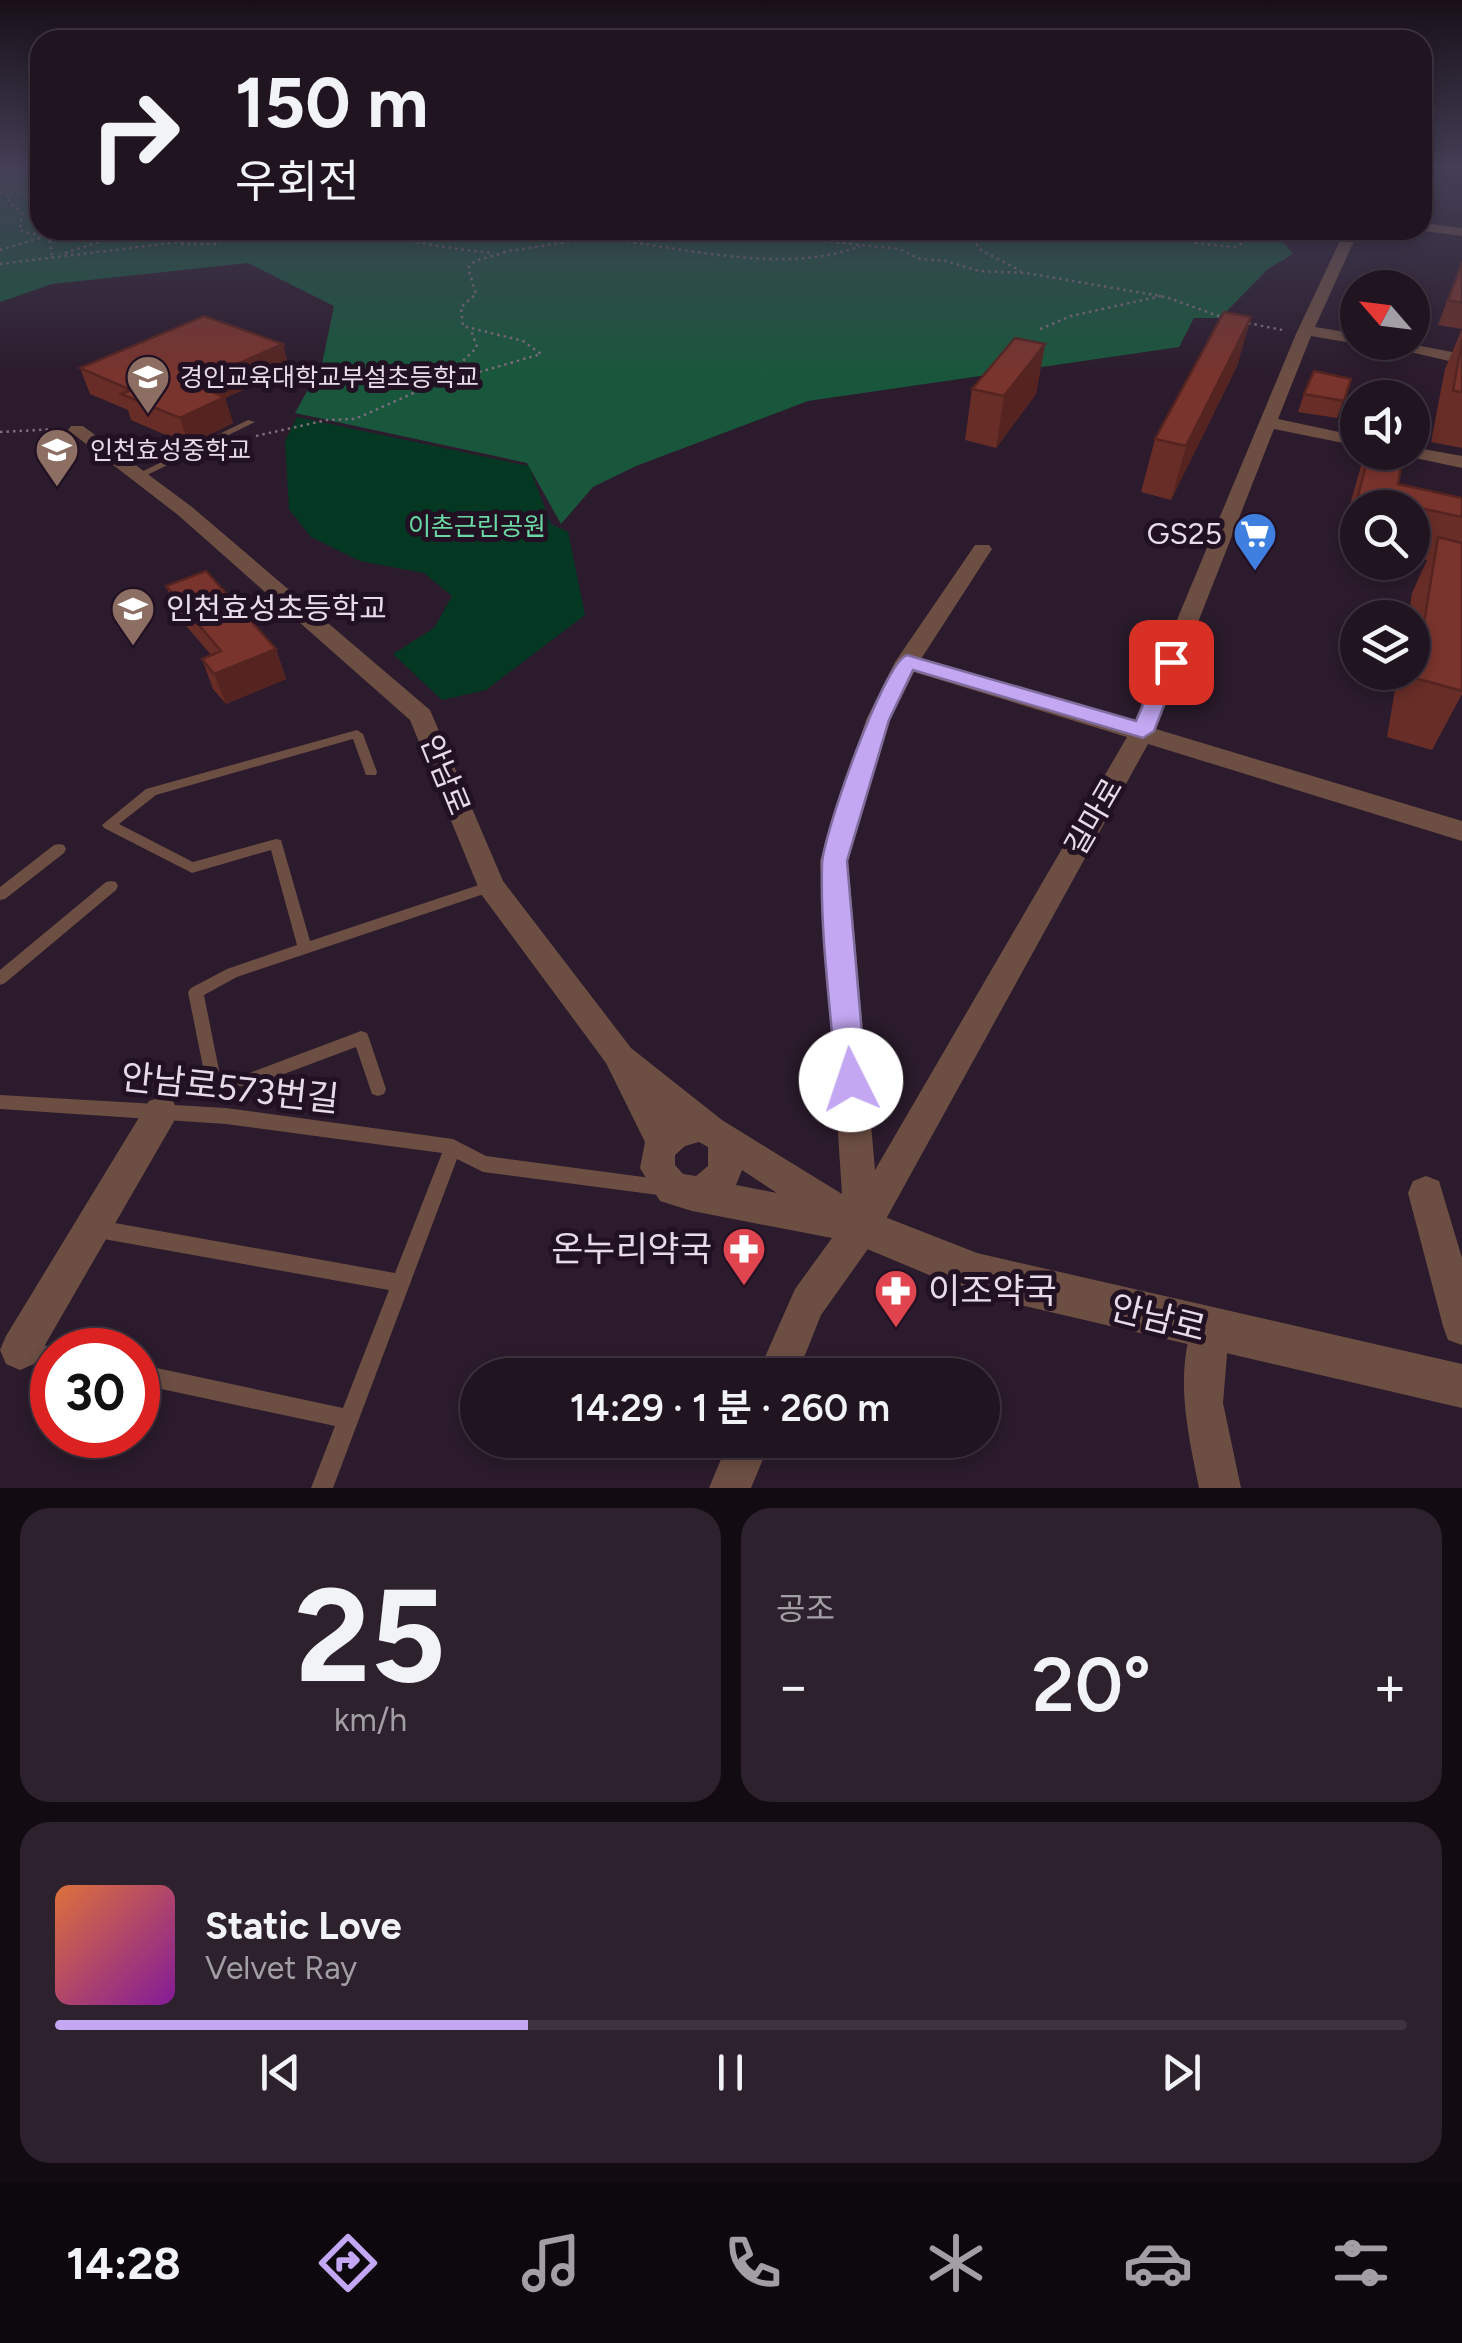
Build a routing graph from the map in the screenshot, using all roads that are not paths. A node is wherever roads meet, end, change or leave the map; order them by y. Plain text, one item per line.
1 (1347, 240) edge
2 (1305, 332) junction
3 (1340, 337) edge
4 (1430, 353) edge
5 (1462, 359) edge
6 (251, 422) dead end
7 (1268, 422) junction
8 (77, 430) road end
9 (1340, 437) edge
10 (1430, 456) edge
11 (1462, 462) edge
12 (138, 476) junction
13 (982, 549) dead end
14 (907, 662) junction
15 (1143, 731) junction
16 (371, 772) dead end
17 (1462, 831) edge
18 (59, 849) dead end
19 (111, 886) dead end
20 (491, 886) junction
21 (0, 895) edge
22 (305, 948) junction
23 (0, 980) edge
24 (617, 1054) junction
25 (378, 1090) dead end
26 (0, 1102) edge
27 (161, 1112) junction
28 (717, 1136) junction
29 (662, 1142) junction
30 (453, 1148) junction
31 (682, 1191) junction
32 (1426, 1192) dead end
33 (862, 1227) junction
34 (92, 1228) junction
35 (400, 1284) junction
36 (1462, 1326) edge
37 (47, 1328) edge
38 (1210, 1330) junction
39 (785, 1358) edge
40 (160, 1379) edge
41 (1462, 1386) edge
42 (348, 1419) junction
43 (742, 1458) edge
44 (322, 1488) edge
45 (730, 1488) edge
46 (1220, 1488) edge

1 - 2 street, 길마로
2 - 3 street
2 - 7 street, 길마로
4 - 5 street
6 - 12 lane
7 - 9 street
7 - 15 street, 길마로
8 - 12 street, 안남로
10 - 11 street
12 - 20 street, 안남로
13 - 14 street
14 - 15 street
14 - 33 street
15 - 17 street
15 - 33 street, 길마로
16 - 22 lane
18 - 21 lane
19 - 23 lane
20 - 22 lane
20 - 24 street, 안남로
22 - 25 lane
24 - 28 street, 안남로
24 - 29 street, 안남로
26 - 27 lane, 안남로573번길
27 - 30 lane, 안남로573번길
27 - 34 street
28 - 29 street
28 - 31 street
28 - 33 street, 안남로
29 - 31 street, 안남로
30 - 31 lane, 안남로573번길
30 - 35 lane
31 - 33 street, 안남로
32 - 36 street
33 - 38 street, 안남로
33 - 39 street, 길마로
34 - 35 lane
34 - 37 street
35 - 42 lane
38 - 41 street, 안남로
38 - 46 street
40 - 42 lane
42 - 44 lane
43 - 45 street

